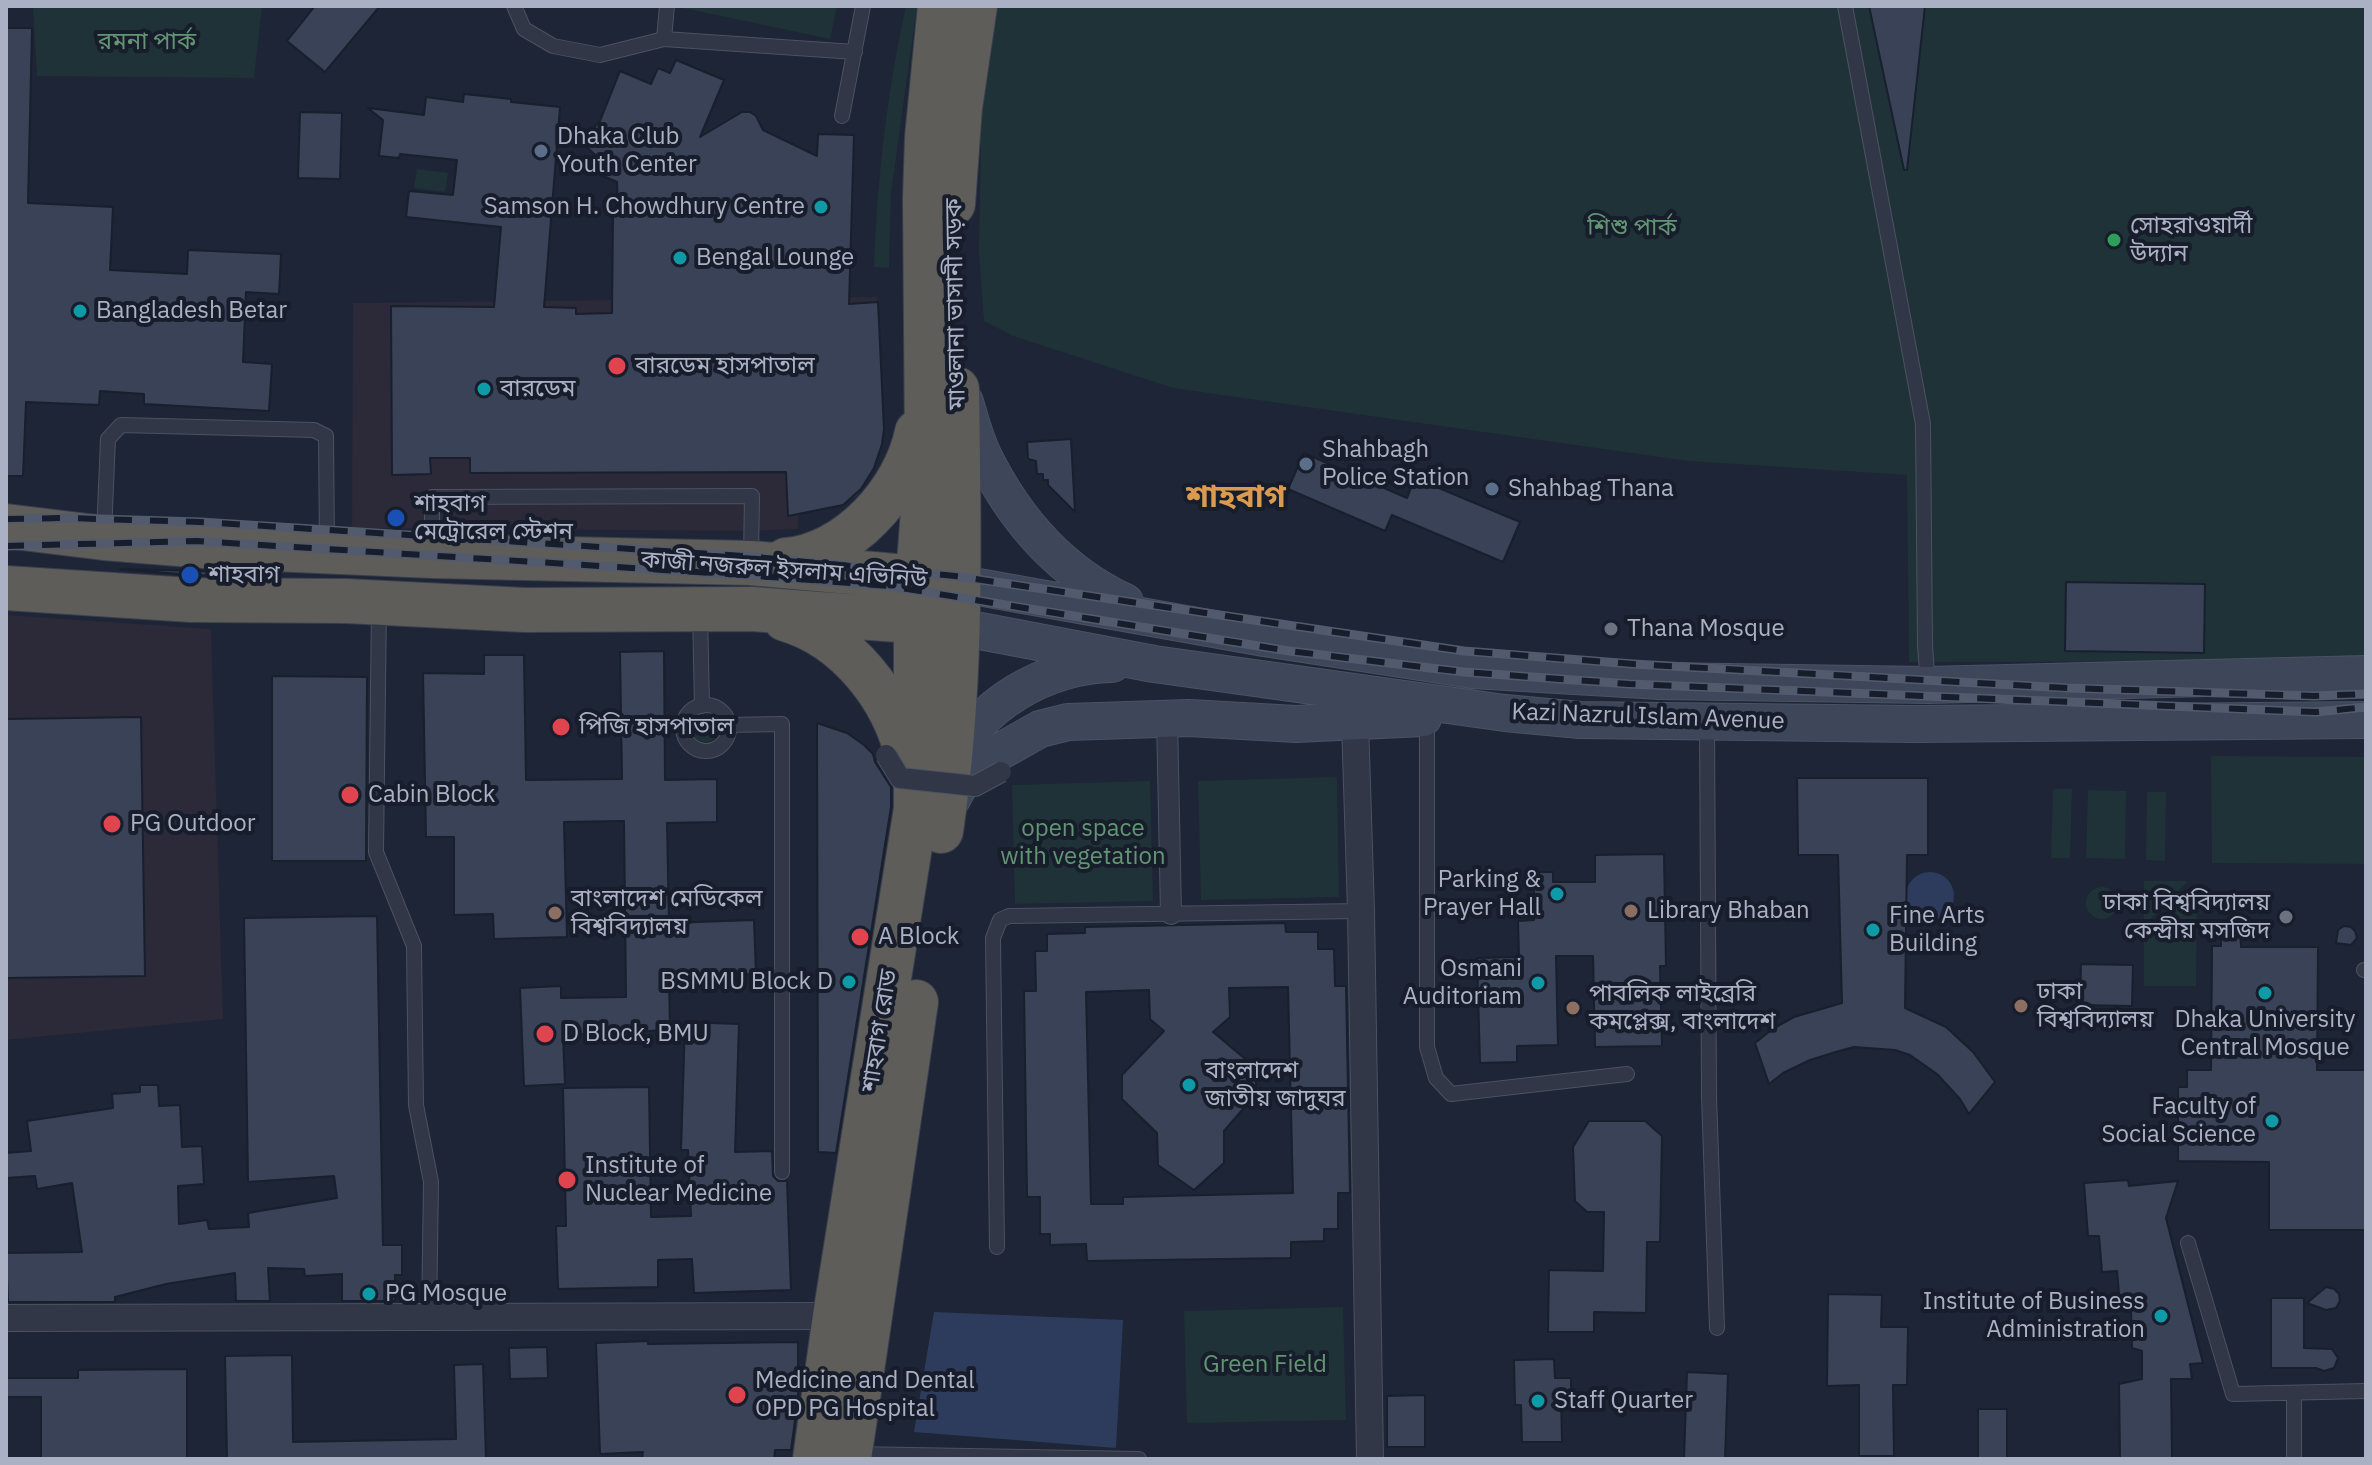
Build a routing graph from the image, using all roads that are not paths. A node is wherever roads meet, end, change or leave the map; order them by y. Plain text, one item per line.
1 (514, 6) edge
2 (667, 6) edge
3 (863, 6) edge
4 (940, 6) edge
5 (975, 6) edge
6 (1845, 6) edge
7 (664, 39) junction
8 (855, 52) junction
9 (842, 116) dead end
10 (942, 377) junction
11 (6, 526) edge
12 (104, 538) junction
13 (328, 551) junction
14 (432, 556) junction
15 (751, 563) junction
16 (6, 588) edge
17 (938, 602) junction
18 (379, 603) junction
19 (700, 608) junction
20 (752, 609) junction
21 (1157, 617) junction
22 (1154, 664) junction
23 (2366, 674) edge
24 (1928, 685) junction
25 (702, 706) junction
26 (1505, 713) junction
27 (1427, 717) junction
28 (1167, 718) junction
29 (2366, 720) edge
30 (1707, 721) junction
31 (1355, 722) junction
32 (728, 725) junction
33 (886, 755) dead end
34 (1001, 772) dead end
35 (930, 812) junction
36 (1361, 911) junction
37 (1171, 914) junction
38 (1627, 1074) dead end
39 (782, 1172) dead end
40 (2188, 1243) dead end
41 (997, 1247) dead end
42 (835, 1316) junction
43 (429, 1317) junction
44 (6, 1318) edge
45 (1717, 1328) dead end
46 (2366, 1391) edge
47 (2294, 1393) junction
48 (838, 1457) edge
49 (1139, 1459) edge
50 (1370, 1459) edge
51 (2294, 1459) edge

1 - 7 lane
2 - 7 lane
3 - 8 lane
4 - 10 highway, মাওলানা ভাসানী সড়ক
5 - 10 highway, মাওলানা ভাসানী সড়ক
6 - 24 lane
7 - 8 lane
8 - 9 lane
10 - 15 highway
10 - 17 highway, মাওলানা ভাসানী সড়ক
10 - 21 main road
11 - 12 highway, কাজী নজরুল ইসলাম এভিনিউ
12 - 13 highway, কাজী নজরুল ইসলাম এভিনিউ
12 - 13 lane
13 - 14 highway, কাজী নজরুল ইসলাম এভিনিউ
14 - 15 highway, কাজী নজরুল ইসলাম এভিনিউ
14 - 15 lane
15 - 17 highway, কাজী নজরুল ইসলাম এভিনিউ
16 - 18 highway, কাজী নজরুল ইসলাম এভিনিউ
17 - 20 highway, কাজী নজরুল ইসলাম এভিনিউ
17 - 21 main road, Kazi Nazrul Islam Avenue
17 - 22 main road, Kazi Nazrul Islam Avenue
17 - 35 highway, শাহবাগ রোড
18 - 19 highway, কাজী নজরুল ইসলাম এভিনিউ
18 - 43 lane
19 - 20 highway, কাজী নজরুল ইসলাম এভিনিউ
19 - 25 lane
20 - 35 highway
21 - 24 main road, Kazi Nazrul Islam Avenue
22 - 26 main road, Kazi Nazrul Islam Avenue
22 - 35 main road
23 - 24 main road, Kazi Nazrul Islam Avenue
25 - 32 lane
25 - 32 lane
26 - 27 main road
26 - 30 main road, Kazi Nazrul Islam Avenue
27 - 31 main road
27 - 38 lane
28 - 31 main road
28 - 35 main road
28 - 37 street
29 - 30 main road, Kazi Nazrul Islam Avenue
30 - 45 lane
31 - 36 street
32 - 39 lane
33 - 34 street, bridge
35 - 42 highway, শাহবাগ রোড
35 - 48 highway, শাহবাগ রোড
36 - 37 lane
36 - 50 street
37 - 41 lane
40 - 47 lane
42 - 43 street
42 - 48 highway, শাহবাগ রোড
43 - 44 street
46 - 47 lane
47 - 51 lane
48 - 49 lane

